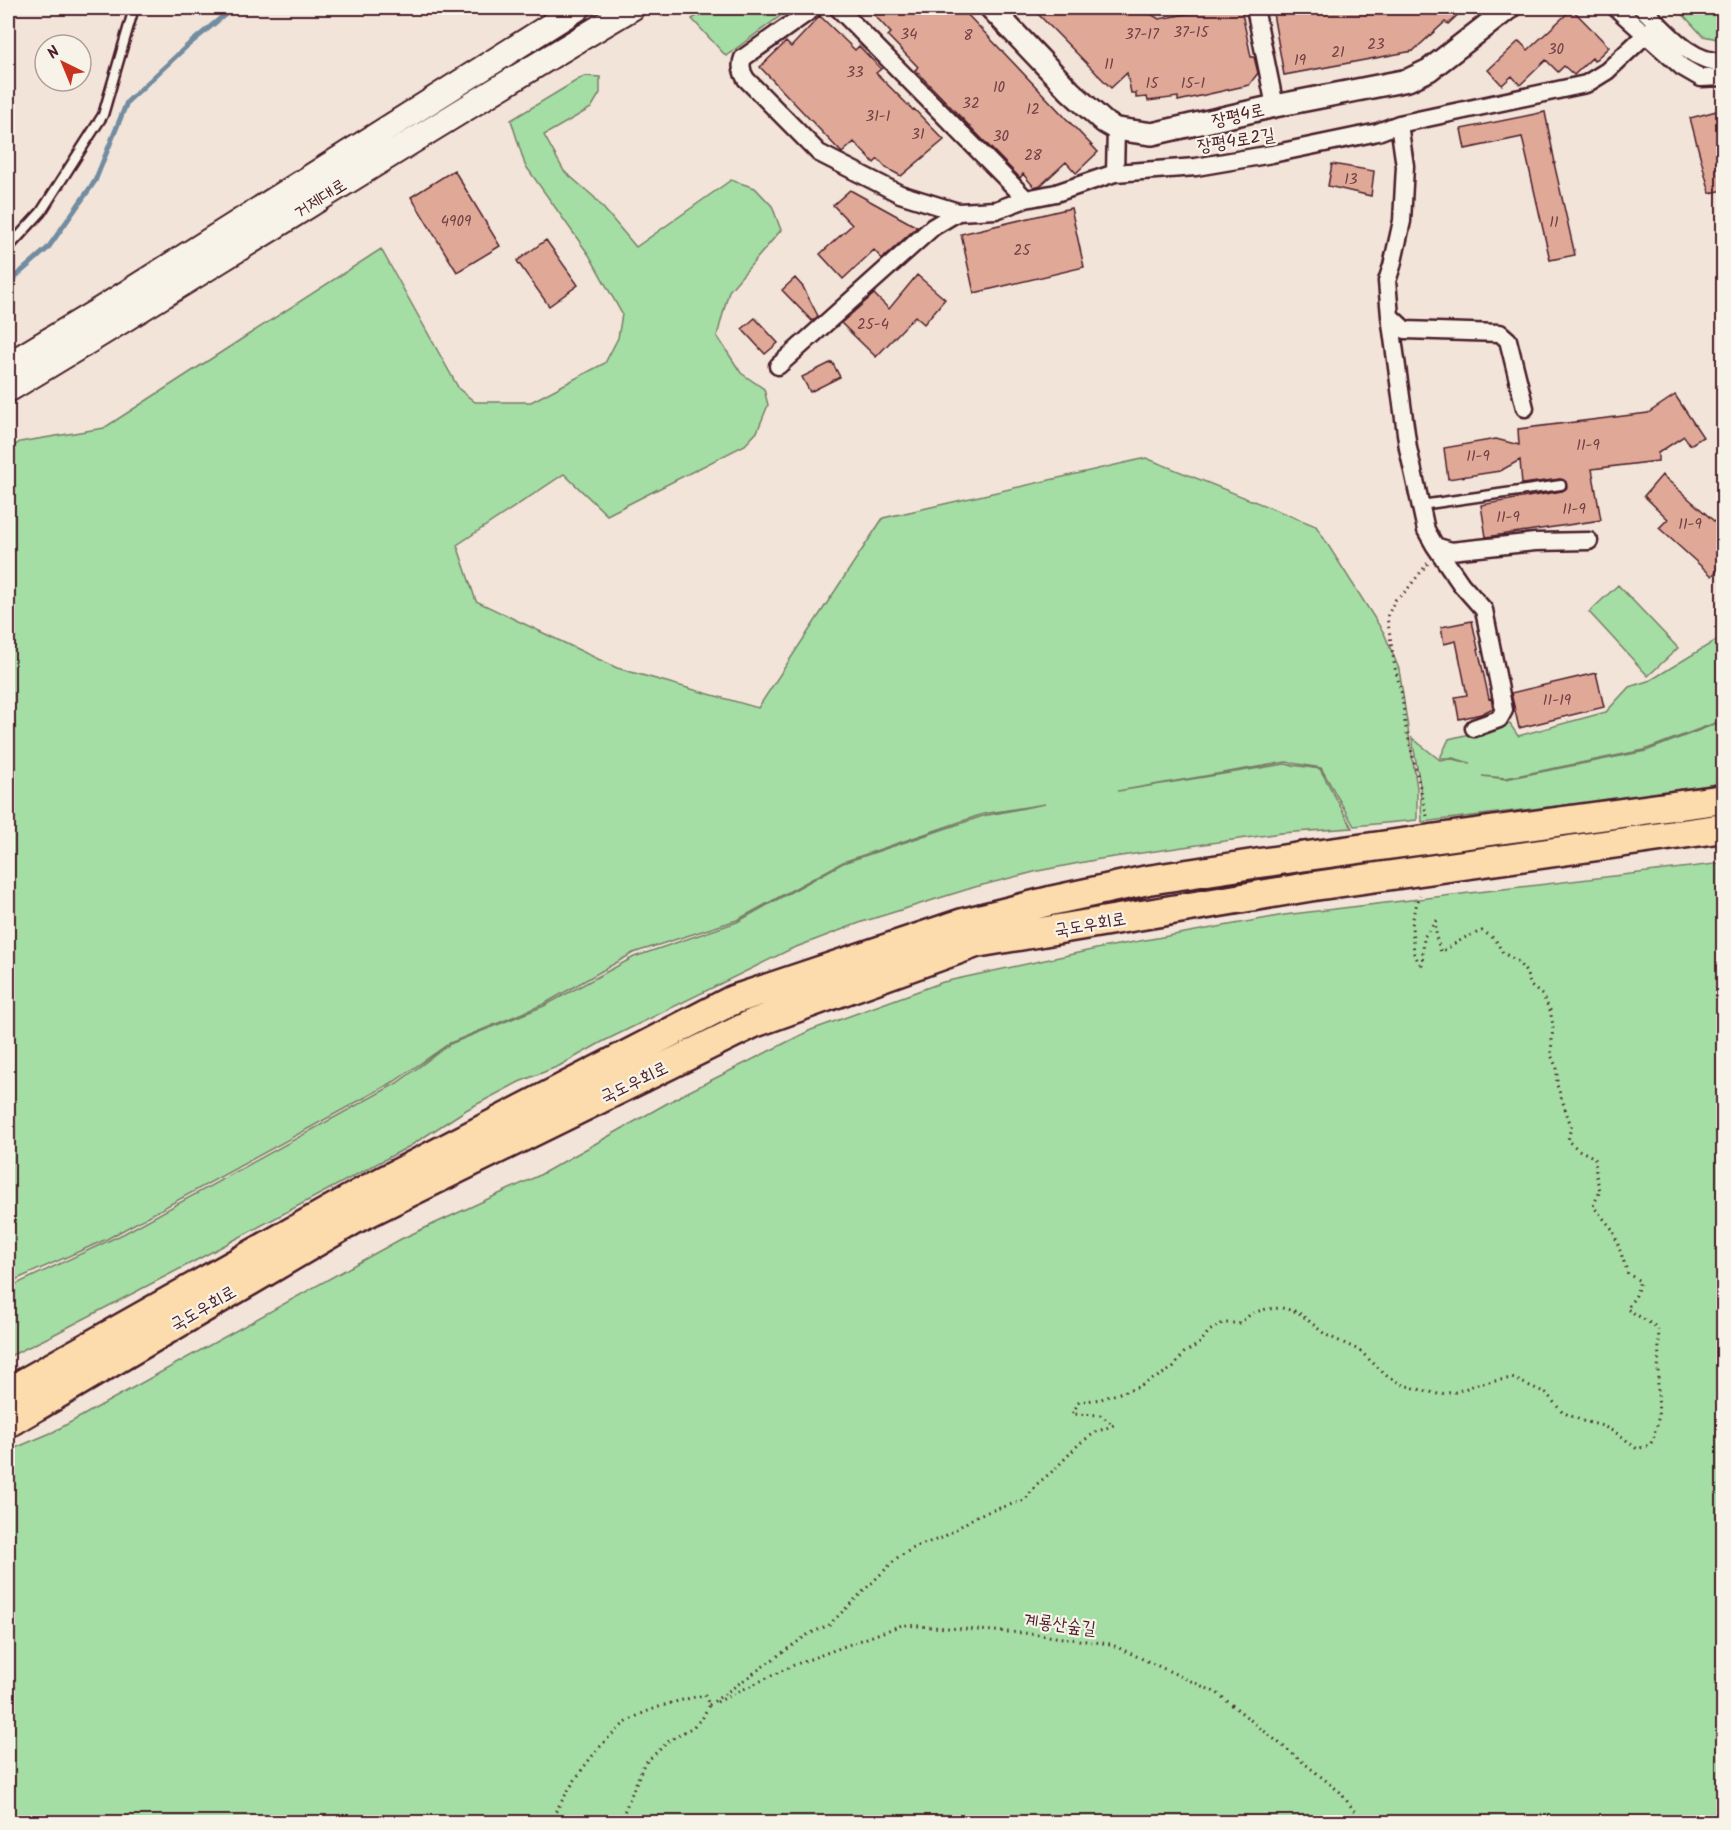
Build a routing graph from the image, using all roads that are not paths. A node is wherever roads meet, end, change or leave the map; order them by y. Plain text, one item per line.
1 (134, 8) edge
2 (578, 8) edge
3 (632, 8) edge
4 (814, 8) edge
5 (838, 8) edge
6 (991, 8) edge
7 (1255, 8) edge
8 (1509, 8) edge
9 (1616, 8) edge
10 (1642, 8) edge
11 (1658, 23) junction
12 (1645, 34) junction
13 (1724, 62) edge
14 (1724, 77) edge
15 (1275, 106) junction
16 (1399, 124) junction
17 (1116, 129) junction
18 (1115, 173) junction
19 (1026, 199) junction
20 (958, 212) junction
21 (8, 248) edge
22 (1389, 316) junction
23 (8, 365) edge
24 (778, 366) dead end
25 (8, 390) edge
26 (1525, 408) dead end
27 (1561, 485) dead end
28 (1421, 505) junction
29 (1589, 541) dead end
30 (1435, 546) junction
31 (1474, 728) dead end
32 (1724, 799) edge
33 (1724, 828) edge
34 (8, 1392) edge
35 (8, 1423) edge

1 - 21 lane
2 - 23 main road, 거제대로
3 - 25 main road, 거제대로
4 - 20 street
5 - 19 street
6 - 17 street, 장평4로
7 - 15 street
8 - 15 street, 장평4로
9 - 12 street
10 - 11 street
11 - 12 street, 장평4로2길
11 - 13 street
12 - 14 street
12 - 16 street, 장평4로2길
15 - 17 street, 장평4로
16 - 18 street, 장평4로2길
16 - 22 street
17 - 18 street
18 - 19 street, 장평4로2길
19 - 20 street, 장평4로2길
20 - 24 street
22 - 26 street
22 - 28 street
27 - 28 lane
28 - 30 street
29 - 30 street
30 - 31 street
32 - 34 highway, 국도우회로, bridge
33 - 35 highway, 국도우회로, bridge

